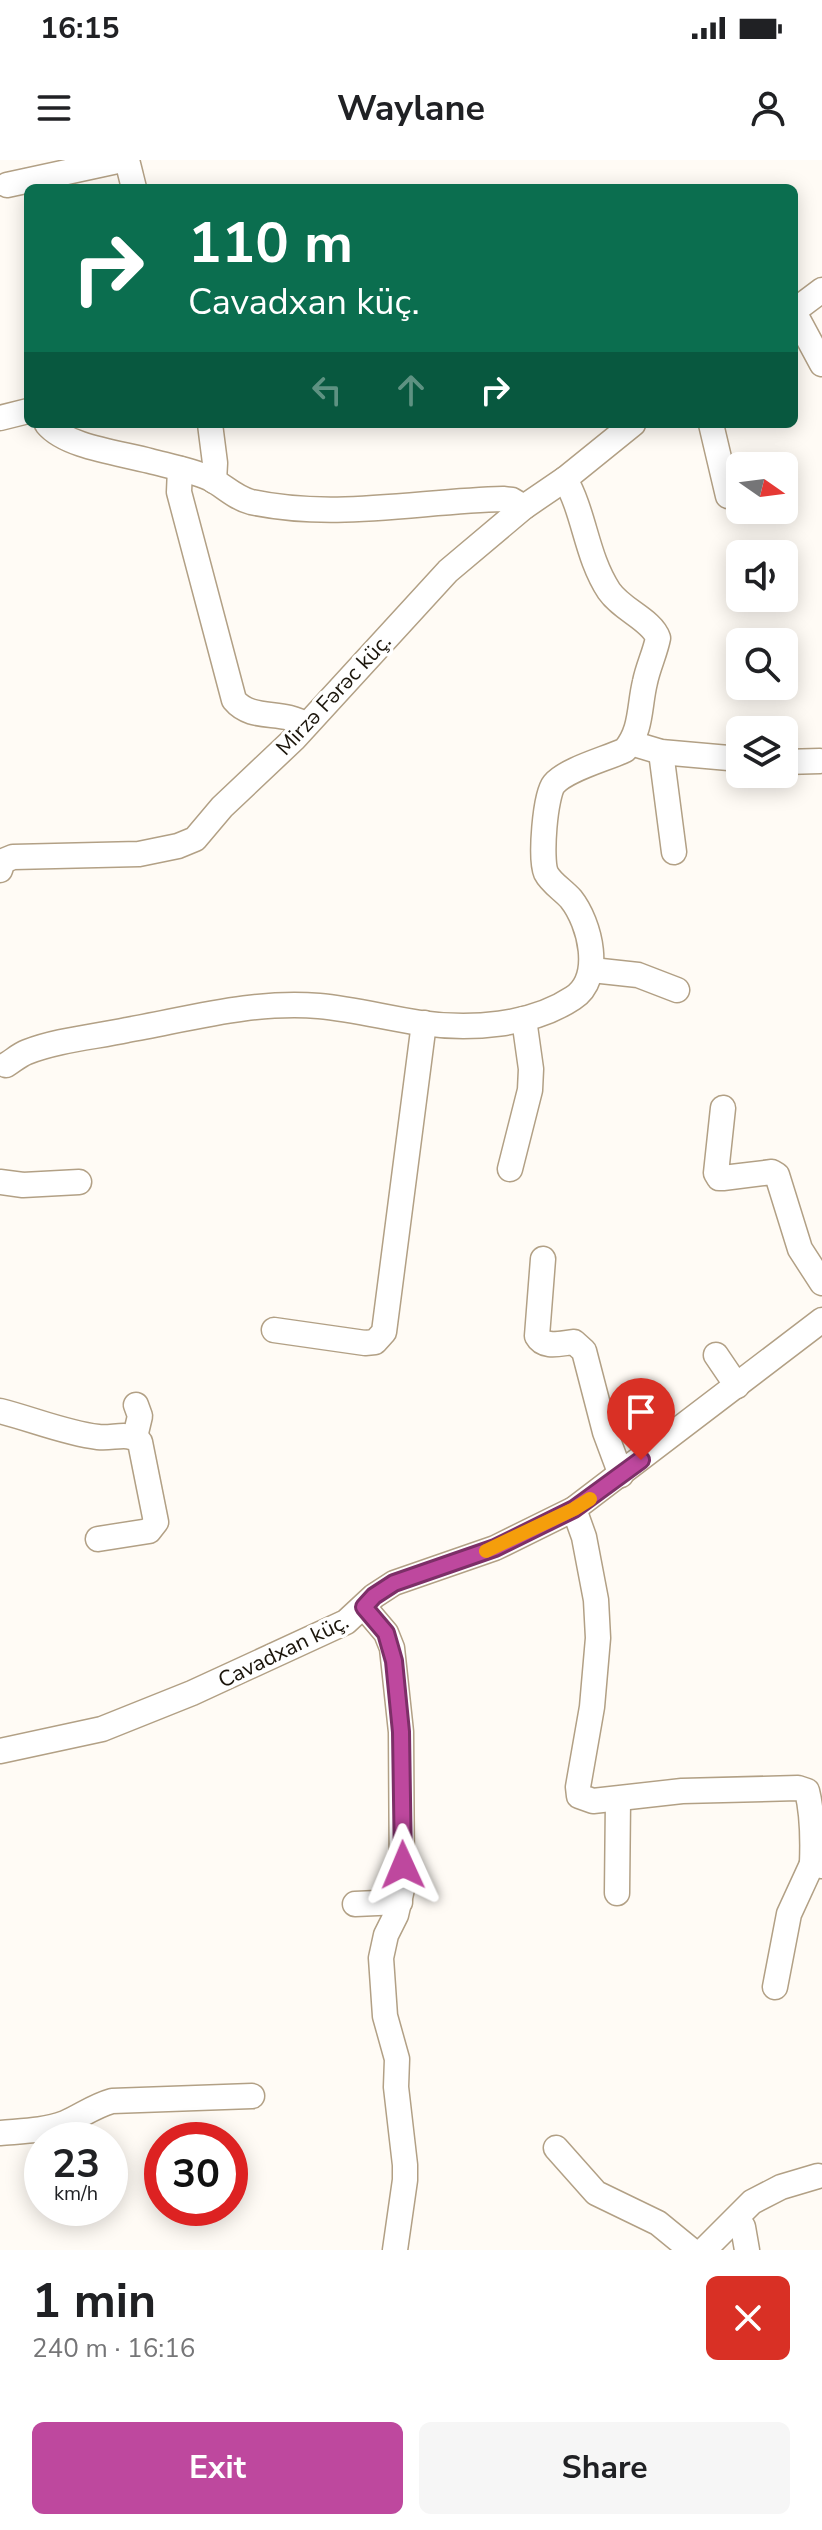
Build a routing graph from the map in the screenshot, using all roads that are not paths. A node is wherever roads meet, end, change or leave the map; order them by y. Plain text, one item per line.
1 (125, 160) edge
2 (133, 184) edge
3 (7, 185) dead end
4 (822, 290) edge
5 (798, 309) edge
6 (798, 319) edge
7 (822, 364) edge
8 (24, 412) edge
9 (0, 418) edge
10 (51, 428) edge
11 (211, 428) edge
12 (628, 428) edge
13 (712, 428) edge
14 (180, 469) junction
15 (565, 479) junction
16 (214, 481) junction
17 (726, 488) edge
18 (524, 507) junction
19 (306, 725) junction
20 (631, 743) junction
21 (661, 752) junction
22 (726, 758) edge
23 (820, 761) dead end
24 (798, 762) edge
25 (674, 852) dead end
26 (1, 862) edge
27 (592, 970) junction
28 (677, 990) dead end
29 (524, 1019) junction
30 (424, 1023) junction
31 (2, 1063) edge
32 (723, 1108) dead end
33 (510, 1169) dead end
34 (0, 1182) edge
35 (79, 1182) dead end
36 (543, 1259) dead end
37 (822, 1283) edge
38 (822, 1320) edge
39 (274, 1330) dead end
40 (716, 1355) dead end
41 (737, 1386) junction
42 (136, 1405) dead end
43 (0, 1411) edge
44 (135, 1437) junction
45 (621, 1475) junction
46 (574, 1509) junction
47 (98, 1539) dead end
48 (364, 1607) junction
49 (0, 1751) edge
50 (815, 1783) edge
51 (618, 1800) junction
52 (817, 1865) edge
53 (617, 1893) dead end
54 (400, 1902) junction
55 (355, 1904) dead end
56 (775, 1987) dead end
57 (252, 2096) dead end
58 (0, 2133) edge
59 (556, 2148) dead end
60 (818, 2176) dead end
61 (737, 2218) junction
62 (395, 2250) edge
63 (691, 2250) edge
64 (704, 2250) edge
65 (747, 2250) edge

1 - 2 street
1 - 3 street
4 - 5 street
6 - 7 street
8 - 9 street
10 - 14 street
11 - 16 street
12 - 15 street, Mirzə Fərəc küç.
13 - 17 street
14 - 16 street
14 - 19 street
15 - 18 street, Mirzə Fərəc küç.
15 - 20 street
16 - 18 street
18 - 19 street, Mirzə Fərəc küç.
19 - 26 street, Mirzə Fərəc küç.
20 - 21 street
20 - 27 street
21 - 22 street
21 - 25 street
23 - 24 street
27 - 28 street
27 - 29 street
29 - 30 street
29 - 33 street
30 - 31 street
30 - 39 street
32 - 37 street
34 - 35 street
36 - 45 street
38 - 41 street, Cavadxan küç.
40 - 41 street
41 - 45 street, Cavadxan küç.
42 - 44 street
43 - 44 street
44 - 47 street
45 - 46 street, Cavadxan küç.
46 - 48 street, Cavadxan küç.
46 - 51 street
48 - 49 street, Cavadxan küç.
48 - 54 street
50 - 51 street
50 - 52 street
51 - 53 street
52 - 56 street
54 - 55 street
54 - 62 street
57 - 58 street
59 - 63 street
60 - 61 street
61 - 64 street
61 - 65 street

